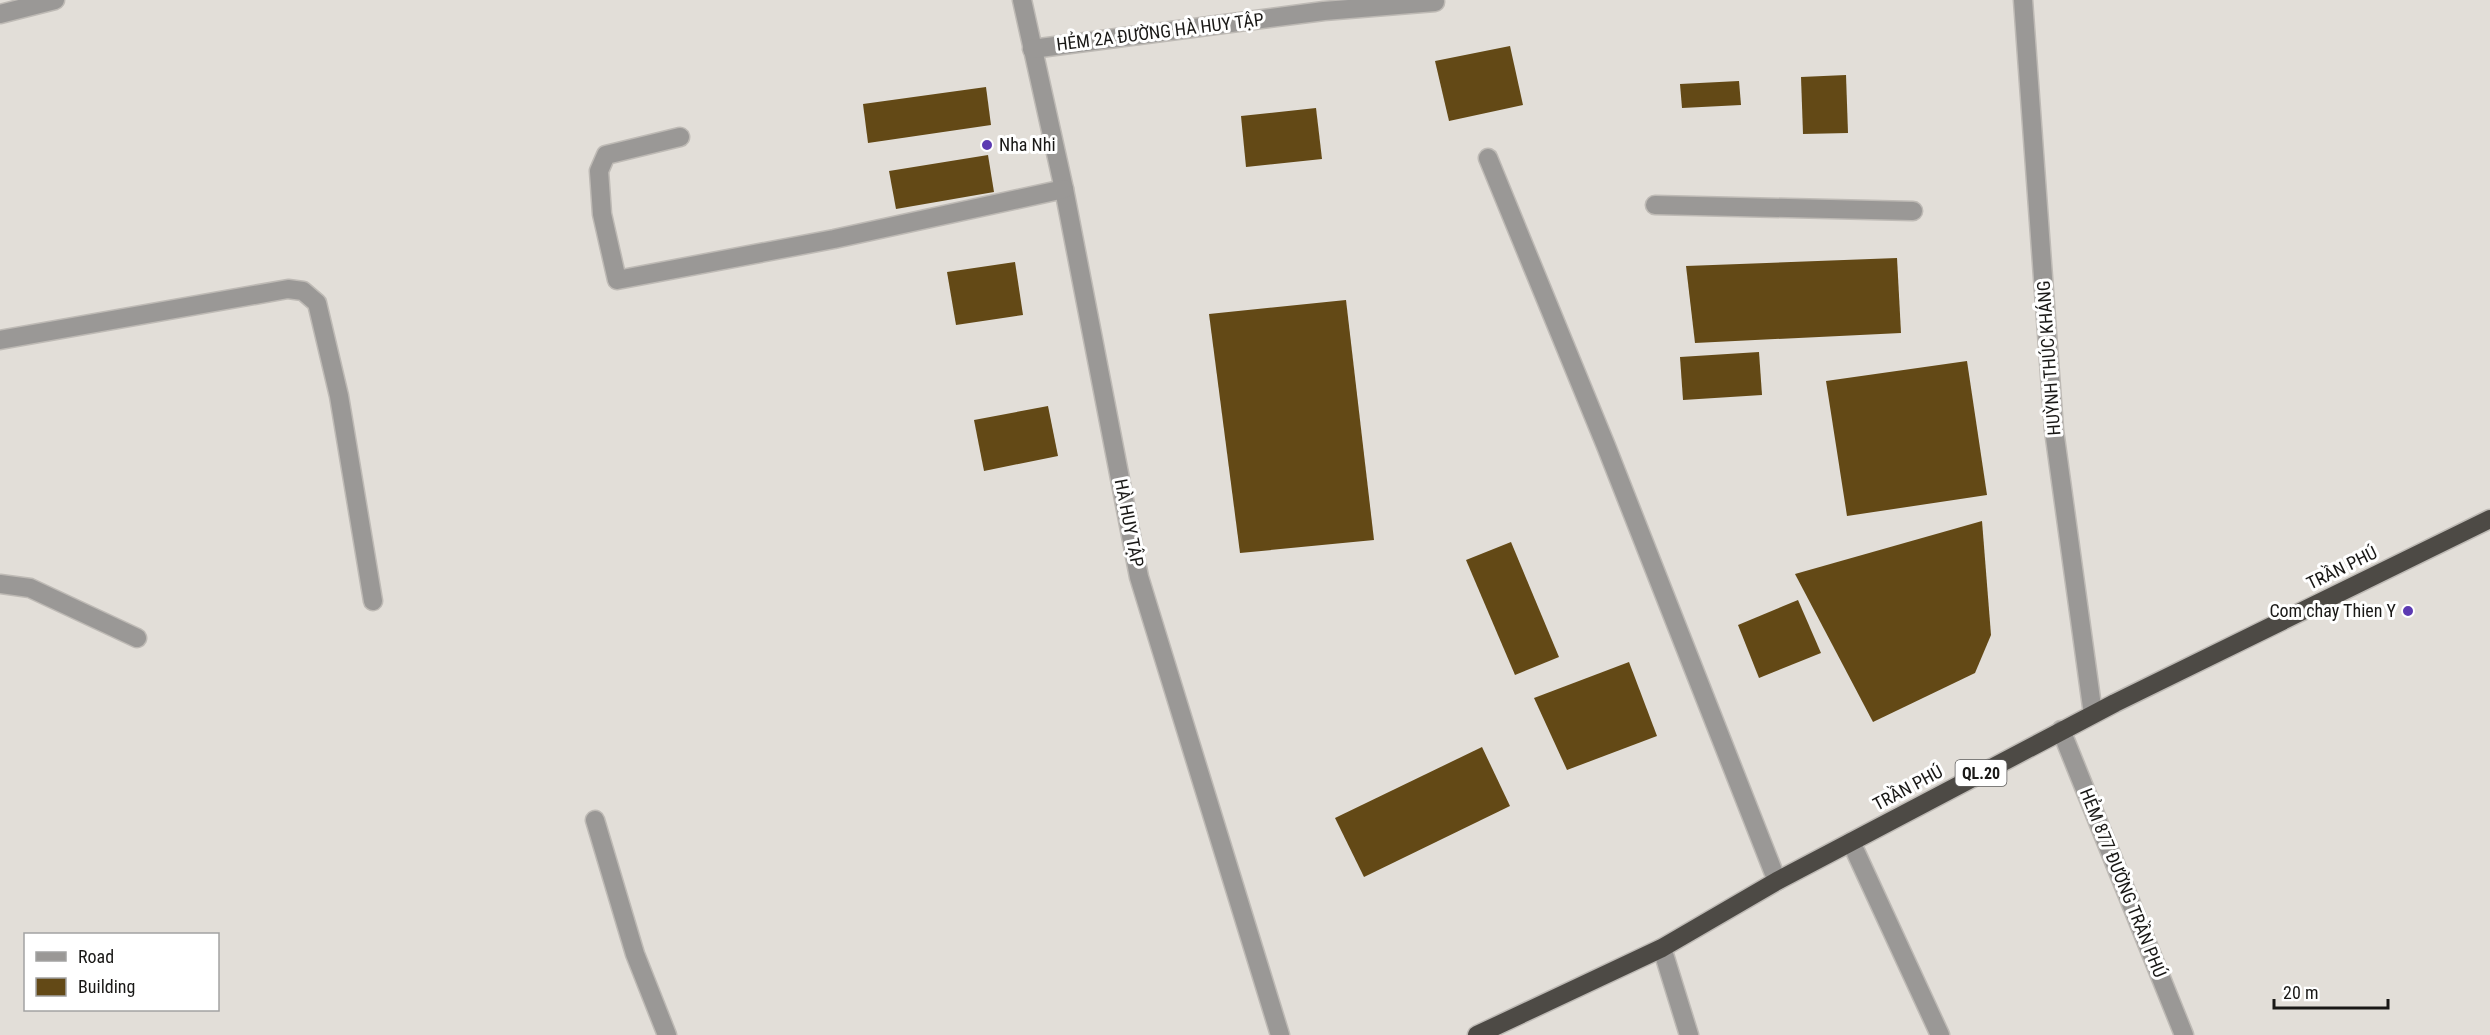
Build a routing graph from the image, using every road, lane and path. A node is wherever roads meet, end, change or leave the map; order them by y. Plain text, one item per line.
1 (55, 0) edge
2 (1022, 0) edge
3 (2023, 0) edge
4 (1435, 3) dead end
5 (1323, 5) edge
6 (0, 14) edge
7 (1032, 49) junction
8 (680, 136) dead end
9 (1488, 158) dead end
10 (1064, 189) junction
11 (1655, 205) dead end
12 (1913, 211) dead end
13 (0, 340) edge
14 (2490, 519) edge
15 (0, 584) edge
16 (373, 602) dead end
17 (137, 638) dead end
18 (2093, 714) junction
19 (2061, 730) junction
20 (595, 820) dead end
21 (1851, 842) junction
22 (1777, 882) junction
23 (1662, 948) junction
24 (667, 1035) edge
25 (1280, 1035) edge
26 (1477, 1035) edge
27 (1689, 1035) edge
28 (1940, 1035) edge
29 (2184, 1035) edge

1 - 6 street
2 - 7 street, HÀ HUY TẬP
3 - 18 street, HUỲNH THÚC KHÁNG
4 - 5 street, HẺM 2A ĐƯỜNG HÀ HUY TẬP
5 - 7 street, HẺM 2A ĐƯỜNG HÀ HUY TẬP
7 - 10 street, HÀ HUY TẬP
8 - 10 street
9 - 22 street
10 - 25 street, HÀ HUY TẬP
11 - 12 street
13 - 16 street
14 - 18 highway, TRẦN PHÚ / QL.20
15 - 17 street
18 - 19 highway, TRẦN PHÚ / QL.20
19 - 21 highway, TRẦN PHÚ / QL.20
19 - 29 street, HẺM 877 ĐƯỜNG TRẦN PHÚ
20 - 24 street
21 - 22 highway, TRẦN PHÚ / QL.20
21 - 28 street
22 - 23 highway, TRẦN PHÚ / QL.20
23 - 26 highway, TRẦN PHÚ / QL.20
23 - 27 street

